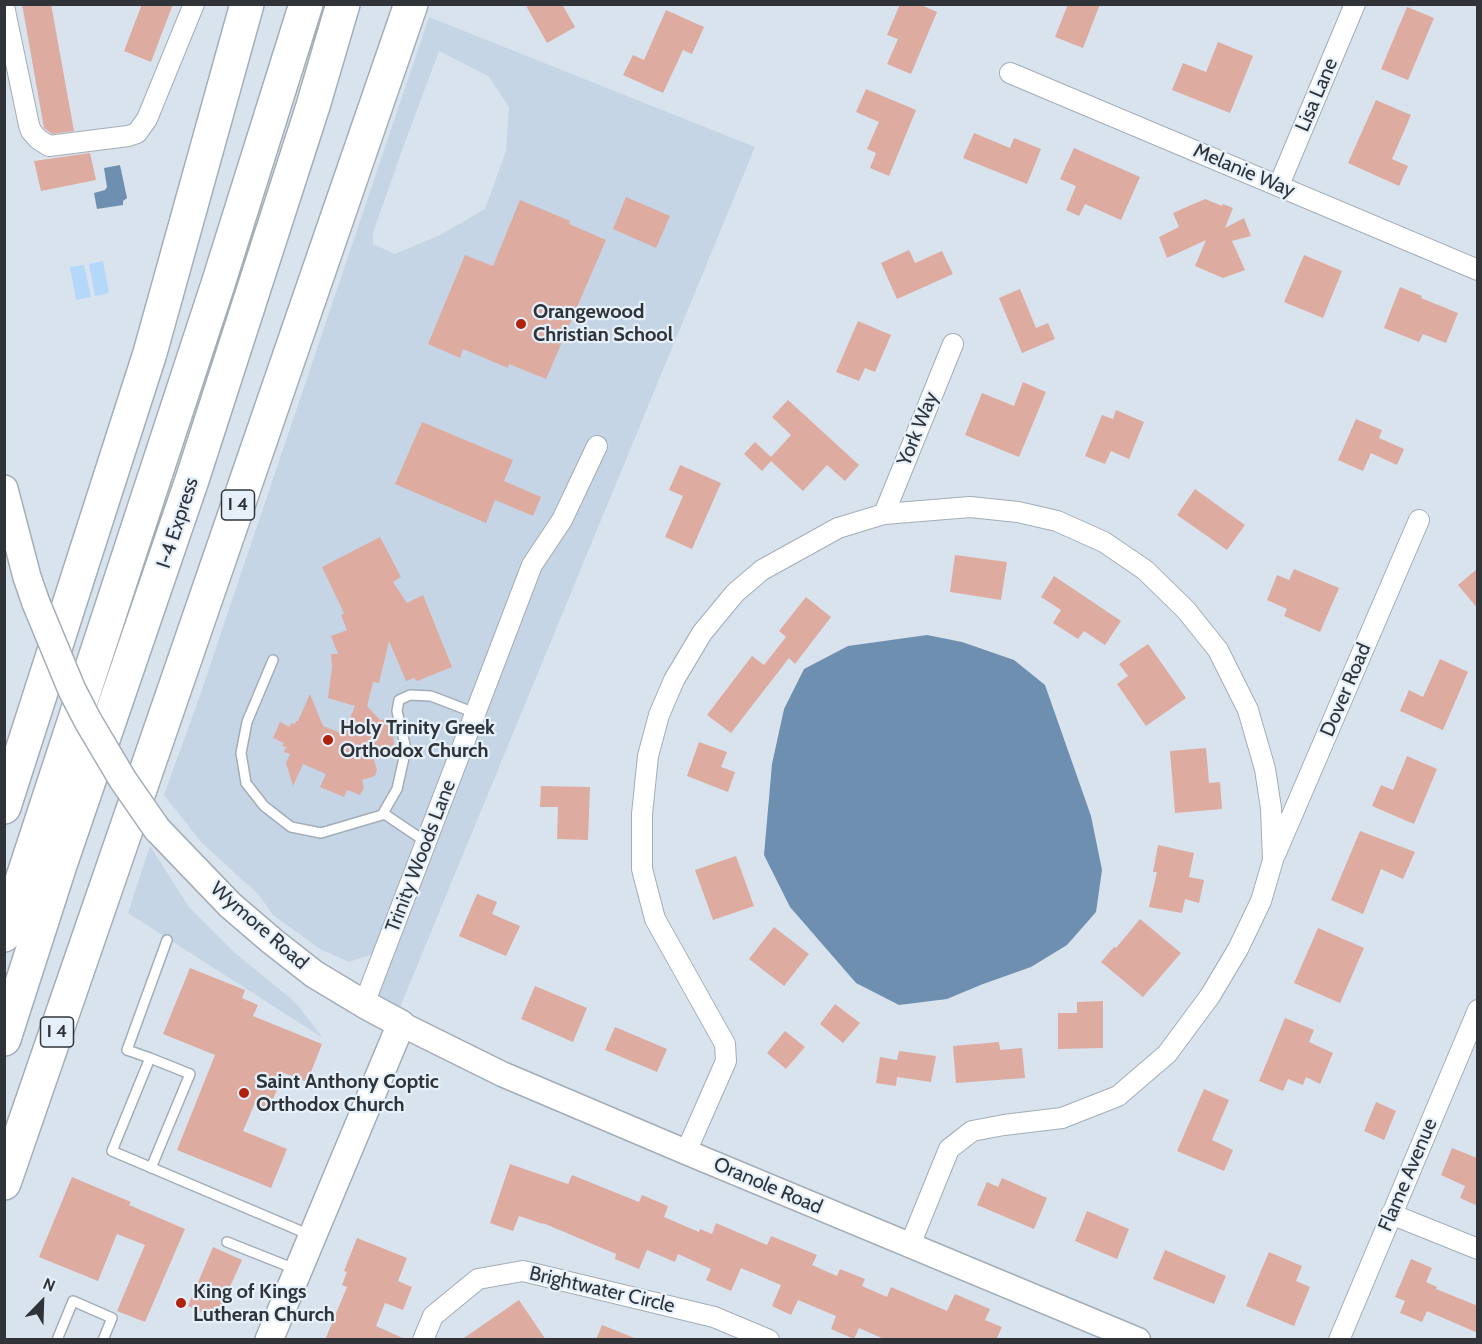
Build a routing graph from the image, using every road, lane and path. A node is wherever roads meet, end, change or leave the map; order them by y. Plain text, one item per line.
1 (194, 4) edge
2 (247, 4) edge
3 (306, 4) edge
4 (343, 4) edge
5 (411, 4) edge
6 (1355, 4) edge
7 (4, 6) edge
8 (1010, 72) dead end
9 (1279, 185) junction
10 (1478, 270) edge
11 (953, 344) dead end
12 (597, 446) dead end
13 (4, 489) edge
14 (884, 514) junction
15 (1419, 520) dead end
16 (273, 660) dead end
17 (475, 713) junction
18 (4, 807) edge
19 (383, 813) junction
20 (426, 842) junction
21 (1273, 860) junction
22 (4, 935) edge
23 (166, 940) dead end
24 (364, 1004) junction
25 (1476, 1016) edge
26 (401, 1024) junction
27 (4, 1040) edge
28 (150, 1058) junction
29 (686, 1152) junction
30 (151, 1168) junction
31 (4, 1183) edge
32 (1391, 1214) junction
33 (312, 1236) junction
34 (227, 1242) dead end
35 (910, 1245) junction
36 (1478, 1249) edge
37 (298, 1270) junction
38 (57, 1340) edge
39 (103, 1340) edge
40 (269, 1340) edge
41 (423, 1340) edge
42 (769, 1340) edge
43 (1138, 1340) edge
44 (1338, 1340) edge

1 - 7 street
2 - 18 highway
3 - 22 highway, I-4 Express
4 - 27 highway, I-4 Express
5 - 31 highway, I 4
6 - 9 street, Lisa Lane
8 - 9 street, Melanie Way
9 - 10 street, Melanie Way
11 - 14 street, York Way
12 - 17 street, Trinity Woods Lane
13 - 24 main road, Wymore Road, bridge
14 - 21 street
14 - 29 street
15 - 21 street, Dover Road
16 - 19 lane
17 - 19 lane
17 - 20 street, Trinity Woods Lane
19 - 20 lane
20 - 24 street, Trinity Woods Lane
21 - 35 street
23 - 28 lane
24 - 26 main road, Wymore Road
25 - 32 street, Flame Avenue
26 - 29 street, Oranole Road
26 - 33 main road
28 - 30 lane
28 - 30 lane
29 - 35 street, Oranole Road
30 - 33 lane
32 - 36 street
32 - 44 street, Flame Avenue
33 - 37 main road
34 - 37 lane
35 - 43 street, Oranole Road
37 - 40 main road
38 - 39 lane
41 - 42 street, Brightwater Circle

